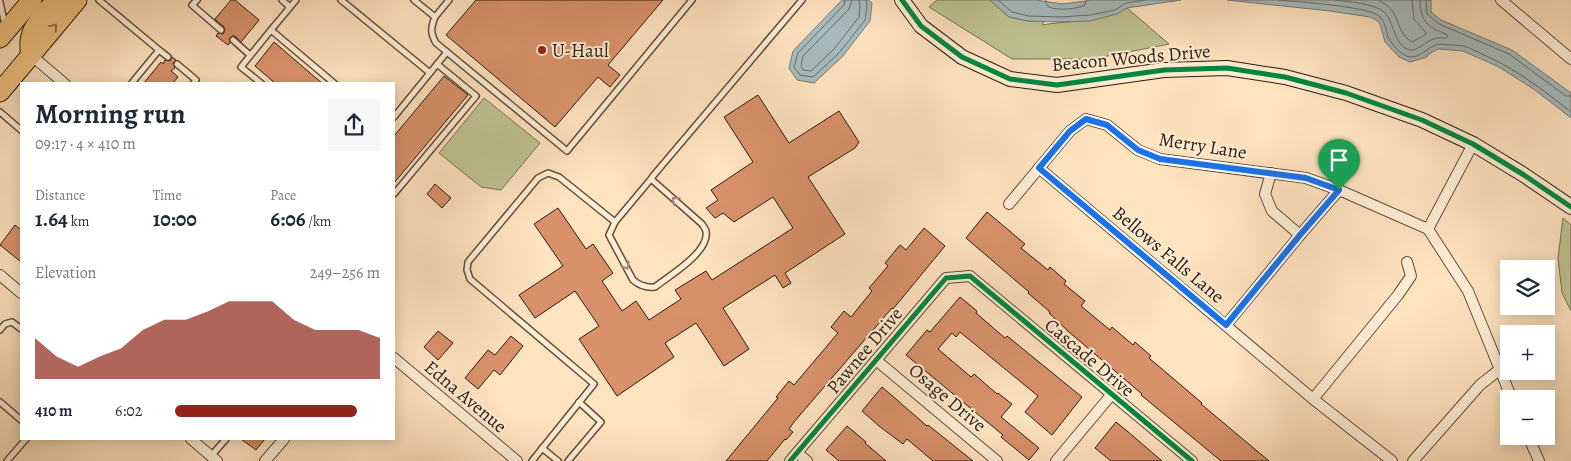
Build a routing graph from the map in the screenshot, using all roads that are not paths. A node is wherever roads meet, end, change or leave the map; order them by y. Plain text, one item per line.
1 (32, 0) edge
2 (56, 0) edge
3 (77, 0) edge
4 (99, 0) edge
5 (196, 0) edge
6 (282, 0) edge
7 (296, 0) edge
8 (341, 0) edge
9 (414, 0) edge
10 (449, 0) edge
11 (692, 0) edge
12 (802, 0) edge
13 (902, 0) edge
14 (1501, 0) edge
15 (0, 2) edge
16 (290, 7) junction
17 (435, 17) junction
18 (221, 30) dead end
19 (271, 30) junction
20 (2, 32) edge
21 (233, 40) dead end
22 (159, 50) junction
23 (447, 52) junction
24 (31, 55) junction
25 (250, 55) junction
26 (168, 57) dead end
27 (1571, 59) edge
28 (177, 64) dead end
29 (437, 64) junction
30 (430, 73) junction
31 (63, 82) edge
32 (133, 82) edge
33 (194, 82) edge
34 (260, 82) edge
35 (333, 82) edge
36 (0, 92) edge
37 (0, 112) edge
38 (395, 116) edge
39 (20, 129) edge
40 (1473, 144) junction
41 (1039, 168) junction
42 (1271, 173) junction
43 (651, 179) junction
44 (1339, 190) junction
45 (395, 193) edge
46 (1009, 204) dead end
47 (1571, 207) edge
48 (615, 222) junction
49 (1428, 229) junction
50 (1300, 235) junction
51 (1407, 262) dead end
52 (0, 275) edge
53 (970, 276) joint
54 (20, 292) edge
55 (0, 319) edge
56 (5, 324) junction
57 (1226, 325) junction
58 (20, 328) edge
59 (0, 330) edge
60 (395, 359) edge
61 (876, 360) junction
62 (1499, 370) junction
63 (1508, 390) edge
64 (1112, 394) junction
65 (1313, 398) junction
66 (0, 402) edge
67 (579, 402) junction
68 (20, 419) edge
69 (25, 440) edge
70 (192, 440) edge
71 (225, 440) edge
72 (283, 440) edge
73 (1532, 445) edge
74 (542, 448) junction
75 (797, 452) junction
76 (214, 458) edge
77 (8, 461) edge
78 (265, 461) edge
79 (517, 461) edge
80 (532, 461) edge
81 (558, 461) edge
82 (568, 461) edge
83 (790, 461) edge
84 (807, 461) edge
85 (997, 461) edge
86 (1056, 461) edge
87 (1192, 461) edge
88 (1392, 461) edge
89 (1413, 461) edge
90 (1539, 461) edge

1 - 20 highway
2 - 24 highway
24 -> 3 highway
4 - 22 lane
5 - 18 lane
6 - 16 lane
7 - 16 lane
8 - 30 lane
9 - 17 lane
10 - 17 lane
11 - 23 lane
12 - 43 lane
13 - 40 street, Beacon Woods Drive
14 - 27 street
15 - 20 lane
16 - 19 lane
17 - 23 lane
19 - 25 lane
19 - 35 lane
21 - 25 lane
22 - 26 lane
22 - 32 lane
23 - 29 lane
24 - 31 street
24 - 36 highway
25 - 34 lane
28 - 33 lane
29 - 30 lane
29 - 45 lane
30 - 38 lane
37 - 39 lane
40 - 47 street, Beacon Woods Drive
40 - 49 street
41 - 42 street, Merry Lane
41 - 46 street, Merry Lane
41 - 57 street, Bellows Falls Lane
42 - 44 street, Merry Lane
42 - 50 street
43 - 48 lane
48 -> 43 lane
44 - 49 street, Merry Lane
44 - 50 street
48 - 67 lane
49 - 62 street
50 - 57 street
51 - 65 street
52 - 54 street
53 - 61 street, Pawnee Drive
53 - 64 street, Cascade Drive
55 - 56 lane
56 - 58 lane
56 - 59 lane
57 - 65 street, Bellows Falls Lane
60 - 79 street, Edna Avenue
61 - 75 street, Pawnee Drive
61 - 85 street, Osage Drive
62 - 63 street
62 - 89 street
64 - 86 street
64 - 87 street, Cascade Drive
65 - 88 street, Bellows Falls Lane
66 - 68 lane
67 - 74 lane
67 - 82 lane
69 - 77 lane
70 - 76 street
71 - 76 lane
72 - 78 street
73 - 90 street
74 - 80 lane
74 - 81 lane
75 - 83 street, Pawnee Drive
75 - 84 street

